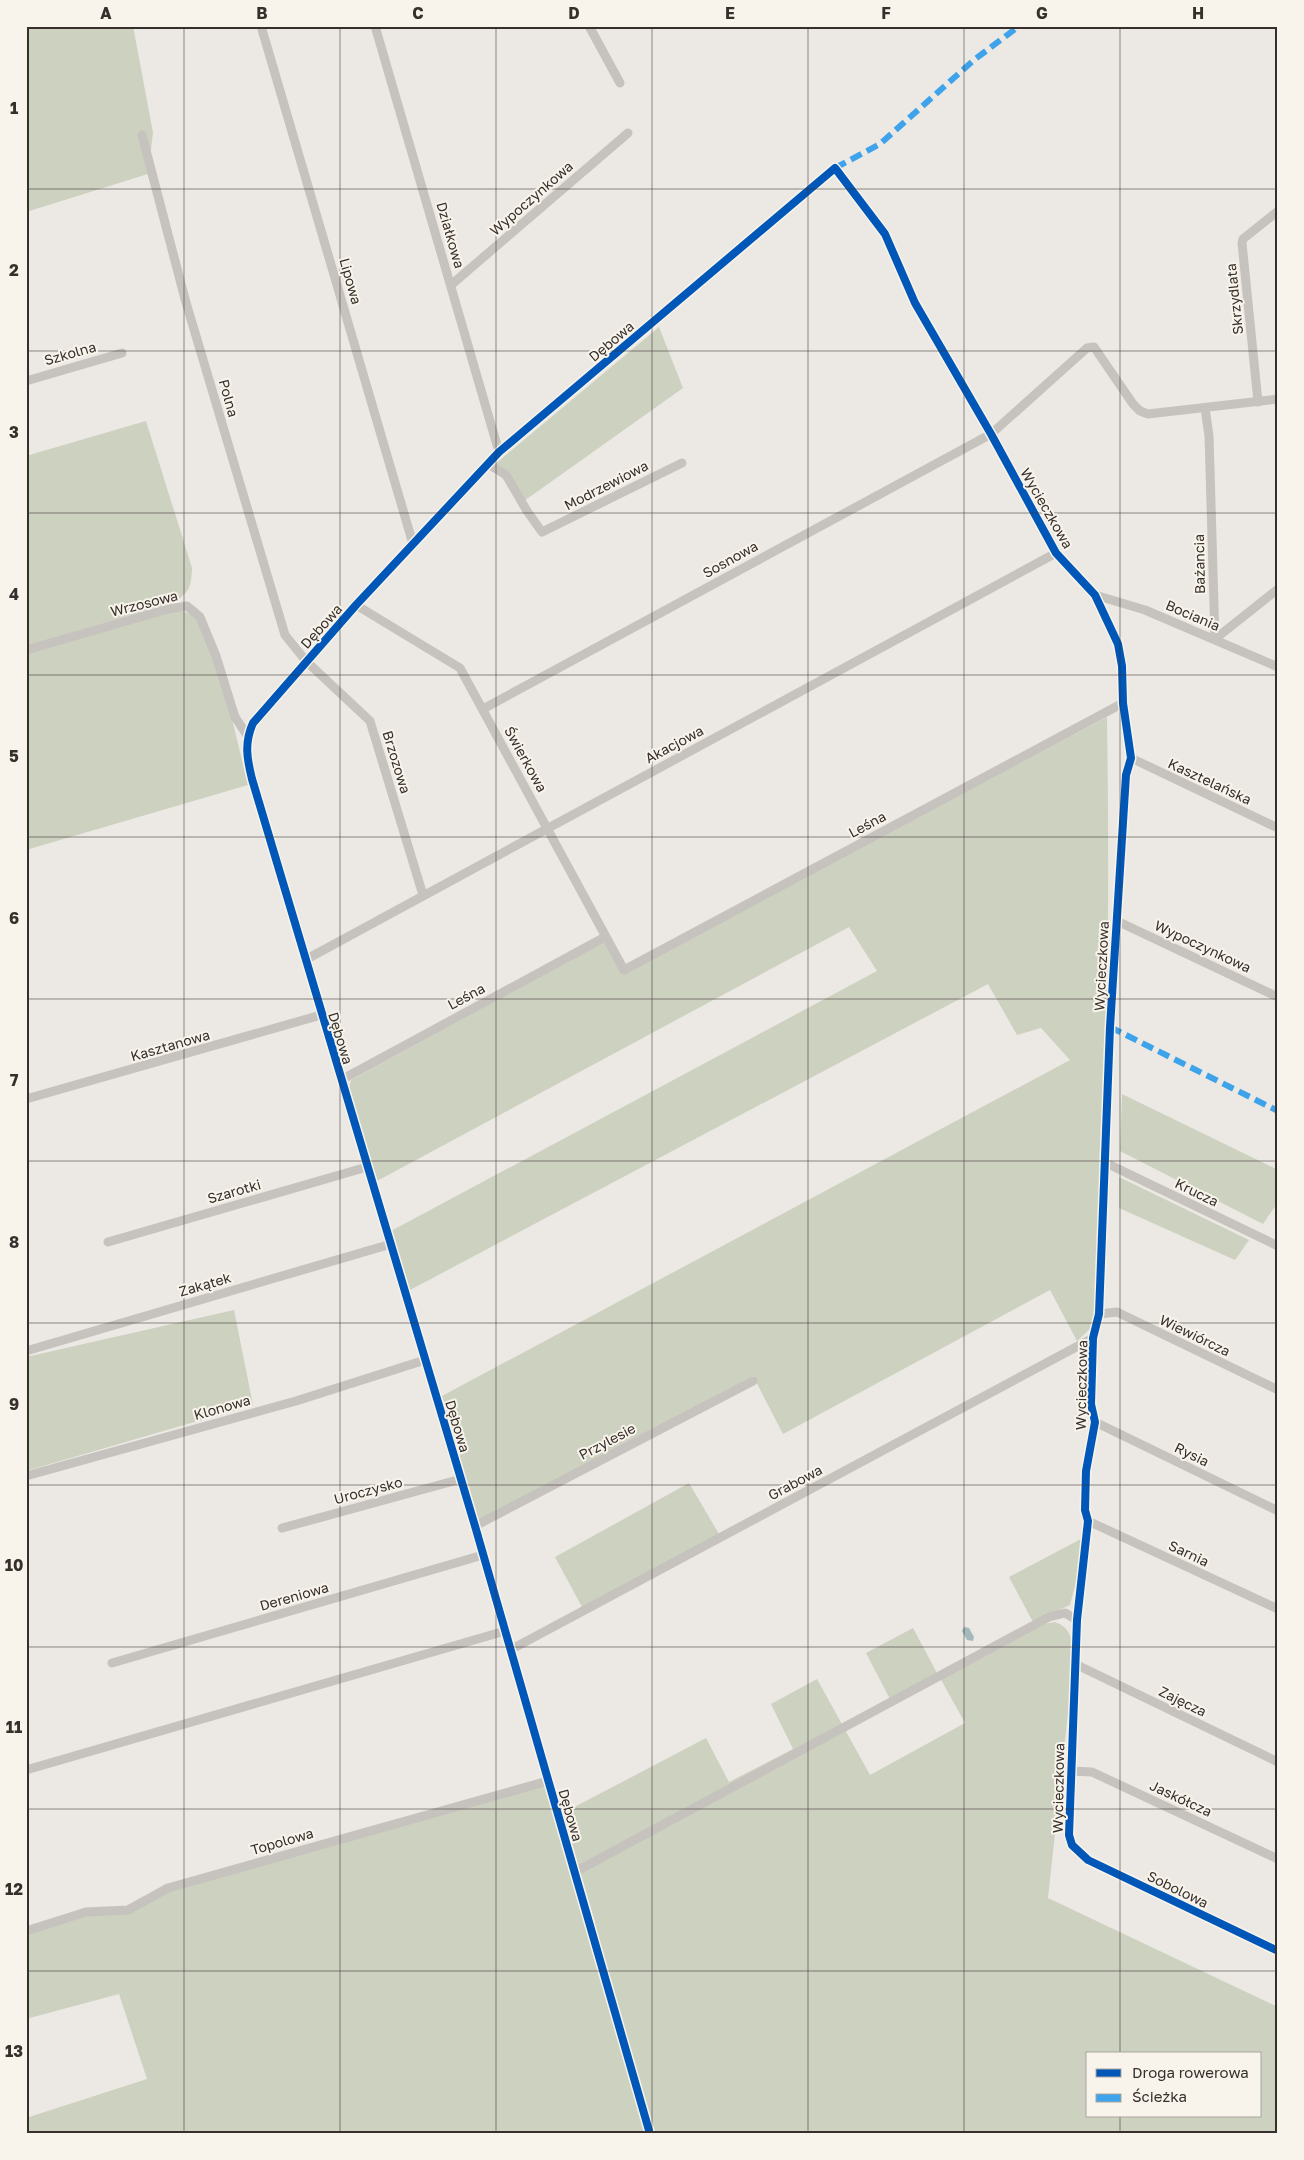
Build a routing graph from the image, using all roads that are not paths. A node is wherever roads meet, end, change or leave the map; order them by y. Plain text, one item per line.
1 (261, 26) edge
2 (375, 26) edge
3 (589, 26) edge
4 (620, 83) dead end
5 (628, 133) dead end
6 (142, 135) dead end
7 (835, 168) joint
8 (1278, 211) edge
9 (451, 285) junction
10 (122, 353) dead end
11 (26, 381) edge
12 (1278, 399) edge
13 (1258, 402) junction
14 (1205, 408) junction
15 (991, 434) junction
16 (499, 452) junction
17 (682, 463) dead end
18 (488, 464) junction
19 (413, 544) junction
20 (1056, 553) junction
21 (1278, 589) edge
22 (1095, 594) junction
23 (356, 605) junction
24 (1215, 639) junction
25 (26, 650) edge
26 (306, 661) junction
27 (1278, 667) edge
28 (1123, 703) junction
29 (483, 709) junction
30 (247, 735) junction
31 (1131, 758) junction
32 (548, 828) junction
33 (1278, 828) edge
34 (423, 895) junction
35 (1116, 921) junction
36 (605, 937) junction
37 (305, 960) junction
38 (624, 970) joint
39 (1278, 996) edge
40 (321, 1015) junction
41 (341, 1080) junction
42 (26, 1099) edge
43 (1104, 1162) junction
44 (367, 1167) junction
45 (108, 1242) dead end
46 (391, 1244) junction
47 (1278, 1246) edge
48 (1099, 1314) junction
49 (1094, 1338) junction
50 (26, 1351) edge
51 (425, 1360) junction
52 (753, 1380) dead end
53 (1278, 1390) edge
54 (1095, 1422) junction
55 (26, 1476) edge
56 (461, 1479) junction
57 (1278, 1511) edge
58 (1088, 1521) junction
59 (475, 1526) junction
60 (282, 1528) dead end
61 (483, 1555) junction
62 (1278, 1610) edge
63 (1077, 1620) junction
64 (505, 1631) junction
65 (510, 1650) junction
66 (112, 1663) dead end
67 (1075, 1664) junction
68 (1278, 1762) edge
69 (26, 1770) edge
70 (1070, 1771) junction
71 (548, 1781) junction
72 (1072, 1845) joint
73 (1278, 1858) edge
74 (575, 1872) junction
75 (26, 1931) edge
76 (1278, 1951) edge
77 (650, 2134) edge

1 - 19 street, Lipowa
2 - 9 street, Działkowa
3 - 4 street
5 - 9 street, Wypoczynkowa
6 - 26 street, Polna
7 - 15 street, Wycieczkowa
7 - 16 street, Dębowa
8 - 13 street, Skrzydlata
9 - 16 street, Działkowa
10 - 11 street, Szkolna
12 - 13 street
13 - 14 street
14 - 15 street
14 - 24 street, Bażancia
15 - 20 street, Wycieczkowa
15 - 29 street, Sosnowa
16 - 18 street, Dębowa
17 - 18 street, Modrzewiowa
18 - 19 street, Dębowa
19 - 23 street, Dębowa
20 - 22 street, Wycieczkowa
20 - 32 street, Akacjowa
21 - 24 street
22 - 24 street, Bociania
22 - 28 street, Wycieczkowa
23 - 26 street, Dębowa
23 - 29 street, Świerkowa
24 - 27 street, Bociania
25 - 30 street, Wrzosowa
26 - 30 street, Dębowa
26 - 34 street, Brzozowa
28 - 31 street, Wycieczkowa
28 - 38 street, Leśna
29 - 32 street, Świerkowa
30 - 37 street, Dębowa
31 - 33 street, Kasztelańska
31 - 35 street, Wycieczkowa
32 - 34 street, Akacjowa
32 - 36 street, Świerkowa
34 - 37 street, Akacjowa
35 - 39 street, Wypoczynkowa
35 - 43 street, Wycieczkowa
36 - 38 street, Świerkowa
36 - 41 street, Leśna
37 - 40 street, Dębowa
40 - 41 street, Dębowa
40 - 42 street, Kasztanowa
41 - 44 street, Dębowa
43 - 47 street, Krucza
43 - 48 street, Wycieczkowa
44 - 45 street, Szarotki
44 - 46 street, Dębowa
46 - 50 street, Zakątek
46 - 51 street, Dębowa
48 - 49 street, Wycieczkowa
48 - 53 street, Wiewiórcza
49 - 54 street, Wycieczkowa
49 - 65 street, Grabowa
51 - 55 street, Klonowa
51 - 56 street, Dębowa
52 - 59 street, Przylesie
54 - 57 street, Rysia
54 - 58 street, Wycieczkowa
56 - 59 street, Dębowa
56 - 60 street, Uroczysko
58 - 62 street, Sarnia
58 - 63 street, Wycieczkowa
59 - 61 street, Dębowa
61 - 64 street, Dębowa
61 - 66 street, Dereniowa
63 - 67 street, Wycieczkowa
63 - 74 street
64 - 65 street, Dębowa
64 - 69 street
65 - 71 street, Dębowa
67 - 68 street, Zajęcza
67 - 70 street, Wycieczkowa
70 - 72 street, Wycieczkowa
70 - 73 street, Jaskółcza
71 - 74 street, Dębowa
71 - 75 street, Topolowa
72 - 76 street, Sobolowa
74 - 77 street, Dębowa

